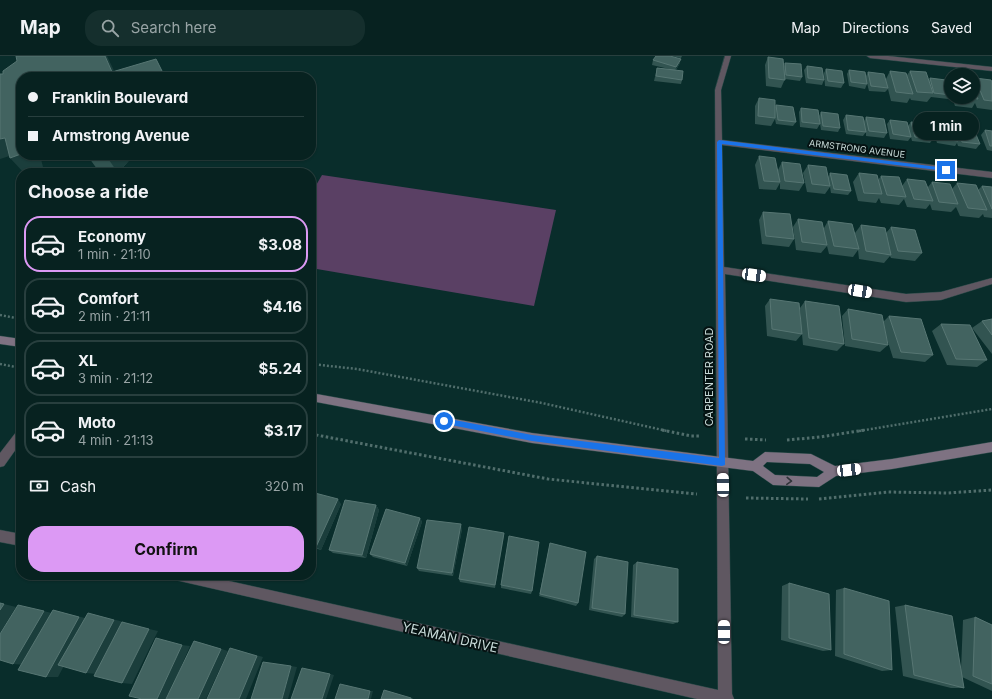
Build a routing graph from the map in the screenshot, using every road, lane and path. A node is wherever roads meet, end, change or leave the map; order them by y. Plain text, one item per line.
1 (728, 56) edge
2 (870, 56) edge
3 (992, 69) edge
4 (719, 142) junction
5 (992, 176) edge
6 (721, 270) junction
7 (992, 281) edge
8 (0, 315) edge
9 (16, 318) edge
10 (0, 340) edge
11 (16, 342) edge
12 (0, 364) edge
13 (316, 365) edge
14 (16, 367) edge
15 (316, 398) edge
16 (992, 409) edge
17 (316, 435) edge
18 (699, 436) dead end
19 (745, 439) dead end
20 (768, 440) dead end
21 (16, 441) edge
22 (783, 441) dead end
23 (992, 447) edge
24 (0, 462) edge
25 (722, 462) junction
26 (755, 466) junction
27 (834, 471) junction
28 (992, 490) edge
29 (697, 494) dead end
30 (746, 498) dead end
31 (0, 536) edge
32 (16, 539) edge
33 (197, 580) edge
34 (726, 699) edge

1 - 4 street, CARPENTER ROAD
2 - 3 street
4 - 5 street, ARMSTRONG AVENUE
4 - 6 street, CARPENTER ROAD
6 - 7 street
6 - 25 street, CARPENTER ROAD
8 - 9 path
10 - 11 main road
12 - 14 path
13 - 18 path
15 - 25 main road
16 - 22 path
17 - 29 path
19 - 20 path
21 - 24 street
23 - 27 main road
25 - 26 main road
25 - 34 street, CARPENTER ROAD
26 - 27 main road
26 -> 27 main road
28 - 30 path
31 - 32 street
33 - 34 street, YEAMAN DRIVE

